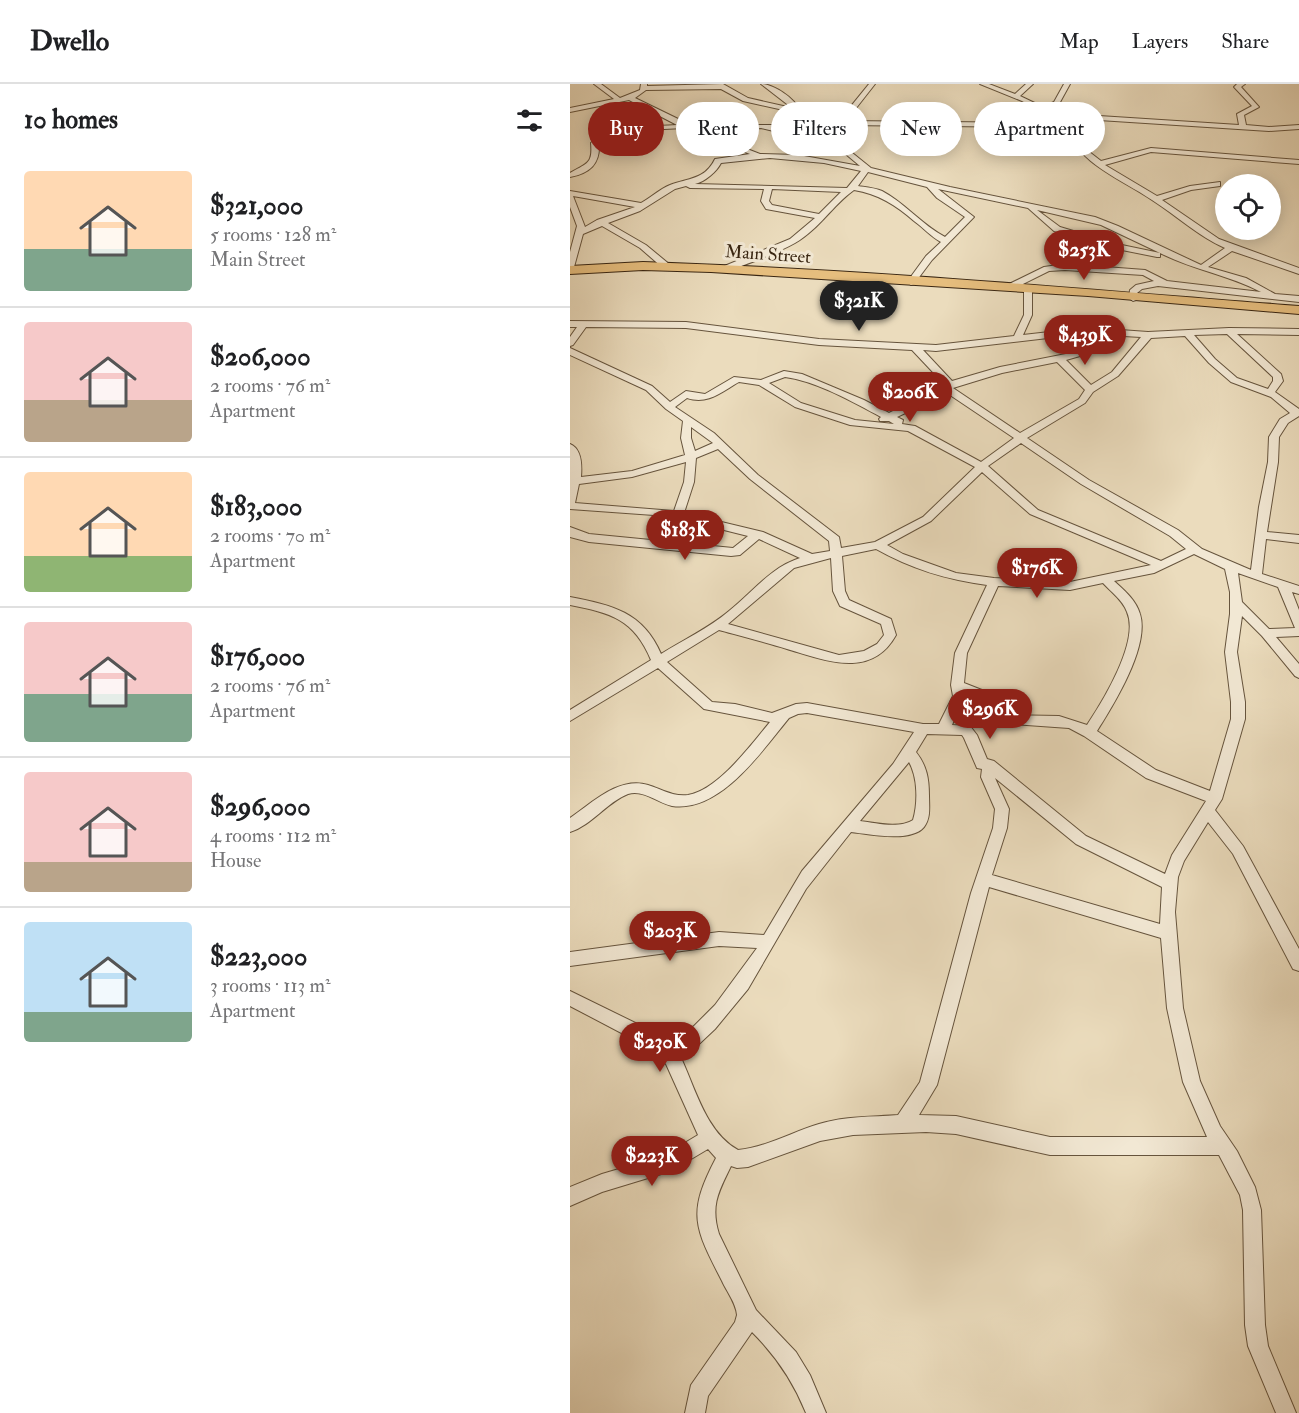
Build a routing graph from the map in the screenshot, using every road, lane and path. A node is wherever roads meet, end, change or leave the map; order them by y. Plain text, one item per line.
1 (597, 84) edge
2 (764, 84) edge
3 (872, 84) edge
4 (983, 84) edge
5 (1030, 84) edge
6 (1067, 84) edge
7 (1242, 84) edge
8 (644, 86) edge
9 (721, 86) edge
10 (1016, 97) junction
11 (630, 98) junction
12 (619, 100) junction
13 (790, 102) edge
14 (858, 102) edge
15 (1026, 102) edge
16 (1058, 102) edge
17 (771, 107) edge
18 (570, 111) edge
19 (1105, 118) edge
20 (676, 122) edge
21 (868, 123) edge
22 (974, 124) edge
23 (759, 125) edge
24 (676, 127) edge
25 (1299, 127) edge
26 (1243, 128) junction
27 (759, 155) edge
28 (852, 156) edge
29 (1092, 156) edge
30 (764, 157) junction
31 (799, 158) junction
32 (1299, 162) edge
33 (1100, 164) junction
34 (867, 168) junction
35 (570, 177) edge
36 (1215, 184) edge
37 (930, 185) junction
38 (678, 186) junction
39 (768, 188) junction
40 (851, 188) junction
41 (570, 195) edge
42 (1156, 199) junction
43 (1024, 204) junction
44 (642, 206) junction
45 (821, 217) junction
46 (600, 222) junction
47 (580, 232) junction
48 (946, 241) junction
49 (1231, 248) junction
50 (1185, 262) junction
51 (666, 266) junction
52 (570, 268) edge
53 (1202, 268) junction
54 (725, 269) junction
55 (1299, 271) edge
56 (911, 282) junction
57 (1164, 283) junction
58 (1008, 288) junction
59 (1032, 289) junction
60 (1138, 293) junction
61 (1274, 297) junction
62 (1299, 299) edge
63 (1247, 306) junction
64 (1299, 310) edge
65 (570, 324) edge
66 (584, 324) junction
67 (1229, 331) junction
68 (1299, 332) edge
69 (1067, 333) junction
70 (1187, 333) junction
71 (1148, 335) junction
72 (1017, 339) junction
73 (570, 343) edge
74 (915, 346) junction
75 (570, 351) edge
76 (1061, 360) junction
77 (762, 383) junction
78 (949, 387) junction
79 (1090, 390) junction
80 (1270, 393) junction
81 (669, 407) junction
82 (1297, 412) edge
83 (888, 417) junction
84 (688, 420) junction
85 (861, 425) junction
86 (911, 428) junction
87 (1018, 439) junction
88 (720, 444) junction
89 (570, 447) edge
90 (691, 458) junction
91 (982, 466) junction
92 (574, 481) junction
93 (570, 504) edge
94 (678, 515) junction
95 (570, 531) edge
96 (759, 535) junction
97 (1262, 535) junction
98 (1299, 539) edge
99 (878, 546) junction
100 (1196, 549) junction
101 (836, 554) junction
102 (811, 558) junction
103 (1161, 565) junction
104 (1230, 566) junction
105 (1256, 575) junction
106 (1106, 580) junction
107 (994, 582) junction
108 (1283, 584) junction
109 (1299, 590) edge
110 (570, 601) edge
111 (1236, 603) junction
112 (717, 625) junction
113 (1299, 625) edge
114 (1299, 632) edge
115 (1266, 633) junction
116 (658, 661) junction
117 (1299, 673) edge
118 (957, 685) junction
119 (783, 715) junction
120 (570, 716) edge
121 (924, 729) junction
122 (943, 729) junction
123 (1089, 732) junction
124 (909, 754) junction
125 (989, 765) junction
126 (1211, 805) junction
127 (570, 826) edge
128 (850, 826) junction
129 (984, 879) junction
130 (1170, 884) junction
131 (1168, 933) junction
132 (768, 942) junction
133 (570, 959) edge
134 (1299, 964) edge
135 (570, 998) edge
136 (672, 1058) junction
137 (903, 1124) junction
138 (709, 1137) junction
139 (1222, 1146) junction
140 (727, 1155) junction
141 (570, 1197) edge
142 (747, 1315) junction
143 (695, 1413) edge
144 (816, 1413) edge
145 (1286, 1413) edge

1 - 12 street
2 - 13 street
3 - 14 street
4 - 10 street
5 - 10 street
6 - 16 street
7 - 26 street
8 - 9 street
8 - 11 street
9 - 17 street
10 - 15 street
11 - 12 street
11 - 20 street
12 - 18 street
19 - 26 street
21 - 22 street
23 - 31 street
24 - 35 street
25 - 26 street
27 - 30 street
28 - 34 street
29 - 33 street
30 - 31 street
30 - 38 street
31 - 34 street
32 - 33 street
33 - 42 street
34 - 37 street
34 - 40 street
36 - 42 street
37 - 43 street
37 - 48 street
38 - 39 street
38 - 44 street
39 - 40 street
39 - 45 street
40 - 45 street
40 - 48 street
41 - 44 street
41 - 47 street
42 - 49 street
43 - 50 street
43 - 50 street
44 - 46 street
45 - 54 street
46 - 47 street
46 - 51 street
47 - 52 street
48 - 56 street
49 - 53 street
49 - 55 street
50 - 53 street
51 - 52 highway, Main Street
51 - 54 highway, Main Street
53 - 61 street
54 - 56 highway, Main Street
56 - 58 highway, Main Street
57 - 58 street
57 - 60 street
57 - 61 street
58 - 59 highway, Main Street
59 - 60 highway, Main Street
59 - 60 highway, Main Street
59 - 72 street
60 - 63 highway
60 - 63 highway
61 - 62 street
63 - 64 highway
65 - 66 street
66 - 73 street
66 - 74 street
67 - 68 street
67 - 70 street
67 - 80 street
69 - 71 street
69 - 72 street
69 - 76 street
70 - 71 street
70 - 80 street
71 - 79 street
72 - 74 street
74 - 78 street
75 - 81 street
76 - 78 street
76 - 79 street
77 - 81 street
77 - 83 street
77 - 85 street
78 - 83 street
78 - 87 street
79 - 87 street
80 - 82 street
81 - 84 street
82 - 97 street
83 - 85 street
83 - 86 street
84 - 88 street
84 - 90 street
85 - 86 street
86 - 91 street
87 - 91 street
87 - 100 street
88 - 90 street
88 - 101 street
89 - 92 street
90 - 92 street
90 - 94 street
91 - 99 street
91 - 103 street
92 - 93 street
93 - 94 street
94 - 96 street
95 - 96 street
96 - 102 street
97 - 98 street
97 - 105 street
99 - 101 street
99 - 107 street
100 - 103 street
100 - 104 street
101 - 102 street
101 - 112 street
102 - 112 street
103 - 106 street
104 - 105 street
104 - 111 street
105 - 108 street
106 - 107 street
106 - 123 street
107 - 118 street
108 - 109 street
108 - 113 street
110 - 116 street
111 - 115 street
111 - 126 street
112 - 116 street
114 - 115 street
115 - 117 street
116 - 119 street
116 - 120 street
118 - 122 street
118 - 123 street
119 - 121 street
119 - 127 street
121 - 122 street
121 - 124 street
122 - 125 street
123 - 126 street
124 - 128 street
124 - 128 street
125 - 129 street
125 - 130 street
126 - 130 street
126 - 134 street
128 - 132 street
129 - 131 street
129 - 137 street
130 - 131 street
131 - 139 street
132 - 133 street
132 - 136 street
135 - 136 street
136 - 138 street
137 - 139 street
137 - 140 street
138 - 140 street
138 - 141 street
139 - 145 street
140 - 142 street
142 - 143 street
142 - 144 street

